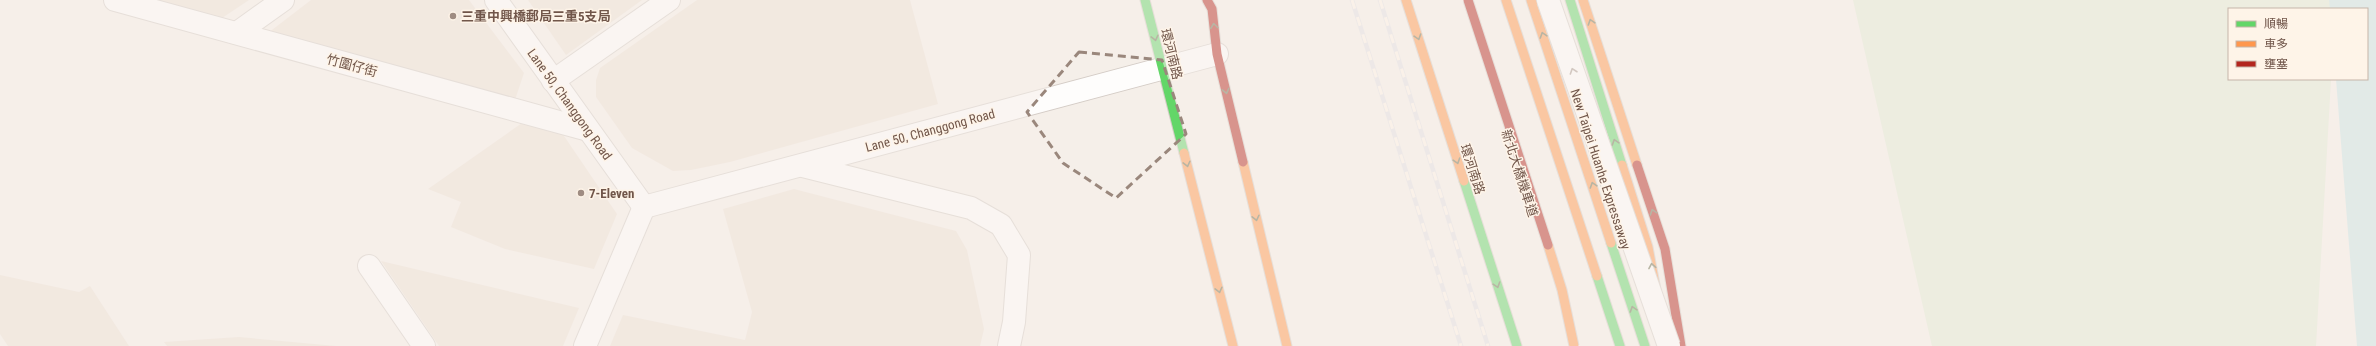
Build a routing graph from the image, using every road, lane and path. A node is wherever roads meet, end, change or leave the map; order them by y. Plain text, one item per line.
1 (115, 0) edge
2 (283, 0) edge
3 (496, 0) edge
4 (669, 0) edge
5 (1145, 0) edge
6 (1207, 0) edge
7 (1406, 0) edge
8 (1466, 0) edge
9 (1506, 0) edge
10 (1531, 0) edge
11 (1548, 0) edge
12 (1570, 0) edge
13 (1584, 0) edge
14 (1212, 5) edge
15 (237, 33) junction
16 (1217, 54) junction
17 (1163, 68) junction
18 (553, 81) junction
19 (588, 130) junction
20 (800, 165) junction
21 (644, 207) junction
22 (369, 266) dead end
23 (424, 346) edge
24 (585, 346) edge
25 (1009, 346) edge
26 (1233, 346) edge
27 (1287, 346) edge
28 (1517, 346) edge
29 (1575, 346) edge
30 (1620, 346) edge
31 (1645, 346) edge
32 (1665, 346) edge
33 (1670, 346) edge
34 (1681, 346) edge

1 - 15 street, 竹圍仔街
2 - 15 street
3 - 18 street, Lane 50, Changgong Road
4 - 18 street
5 -> 17 main road, 環河南路
6 - 14 main road
7 -> 28 main road, 環河南路
8 - 29 street, 新北大橋機車道, bridge
9 - 30 main road
31 -> 10 main road, New Taipei Huanhe Expressaway
33 -> 11 street, bridge
32 -> 12 main road
34 -> 13 main road
16 -> 14 main road
15 - 19 street, 竹圍仔街
16 - 17 street, Lane 50, Changgong Road
16 -> 27 main road
17 - 20 street, Lane 50, Changgong Road
17 -> 26 main road, 環河南路
18 - 19 street, Lane 50, Changgong Road
19 - 21 street, Lane 50, Changgong Road
20 - 21 street, Lane 50, Changgong Road
20 - 25 street
21 - 24 street
22 - 23 street

